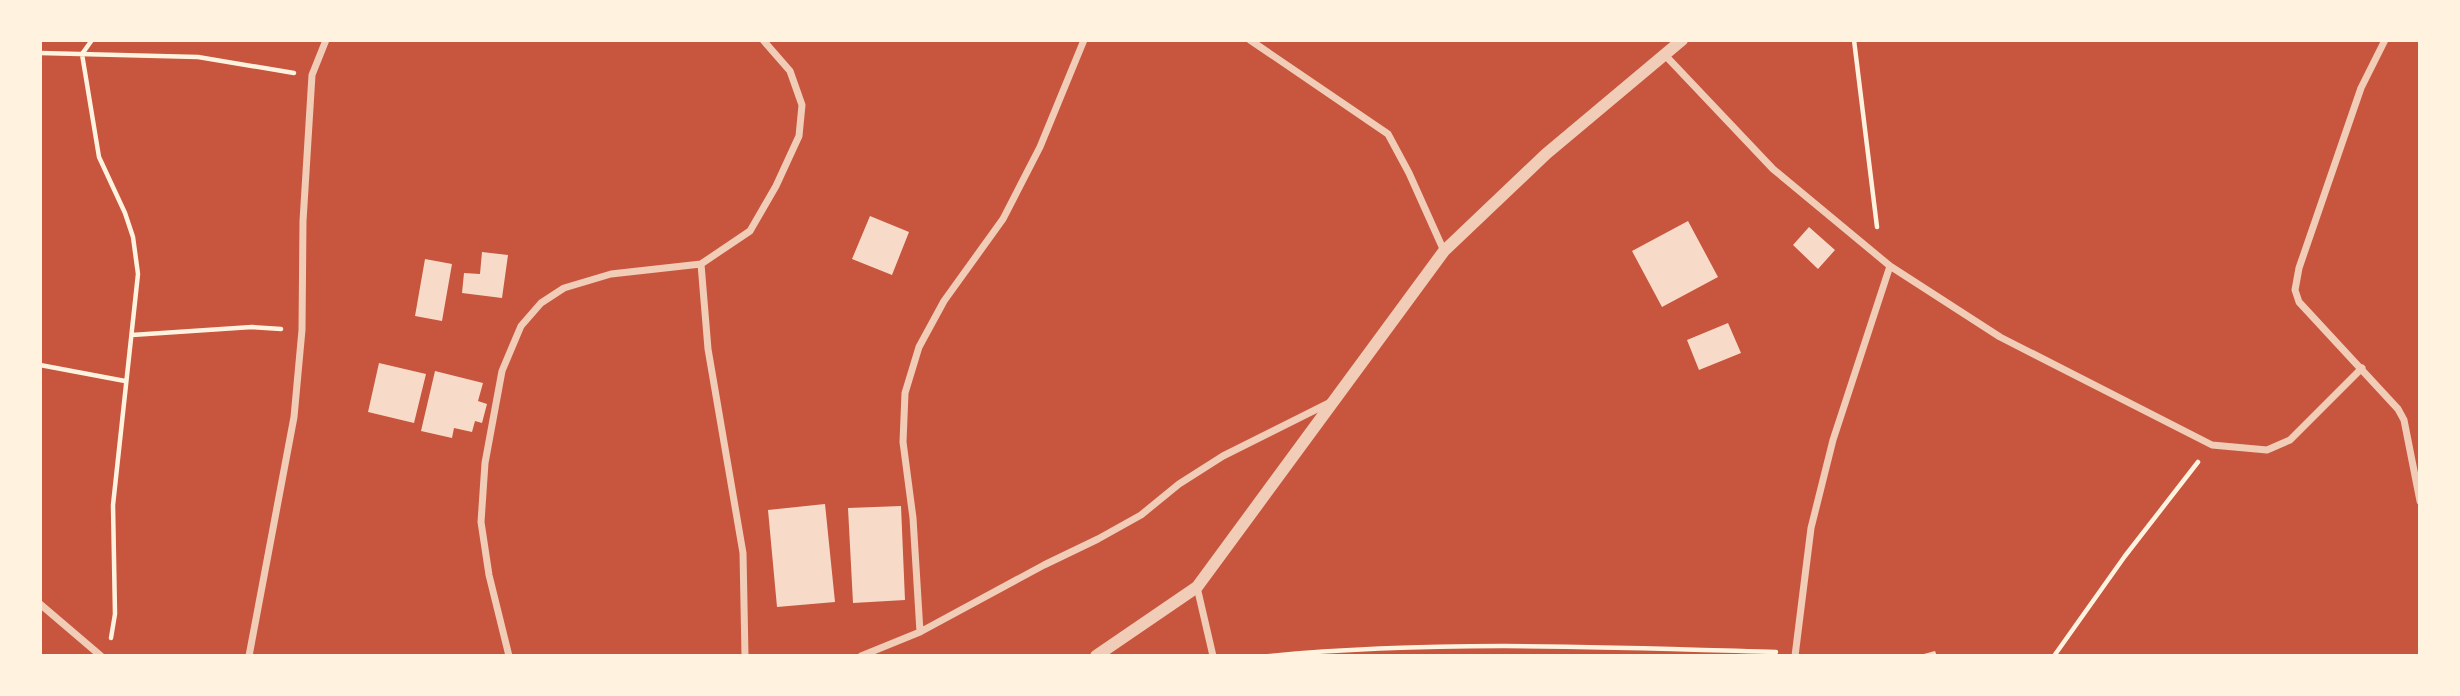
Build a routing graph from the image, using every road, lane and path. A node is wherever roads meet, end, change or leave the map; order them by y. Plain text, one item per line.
1 (92, 40) edge
2 (326, 40) edge
3 (763, 40) edge
4 (1084, 40) edge
5 (1250, 40) edge
6 (1682, 40) edge
7 (1854, 40) edge
8 (2385, 40) edge
9 (40, 53) edge
10 (82, 54) junction
11 (1664, 54) junction
12 (312, 75) junction
13 (1444, 251) junction
14 (1880, 258) junction
15 (701, 264) junction
16 (1889, 266) junction
17 (302, 330) junction
18 (132, 335) junction
19 (40, 365) edge
20 (2362, 368) junction
21 (125, 381) junction
22 (1335, 400) junction
23 (2212, 444) junction
24 (2420, 502) edge
25 (1197, 587) junction
26 (40, 604) edge
27 (920, 632) junction
28 (110, 645) dead end
29 (1796, 654) edge
30 (101, 656) edge
31 (249, 656) edge
32 (509, 656) edge
33 (745, 656) edge
34 (861, 656) edge
35 (1096, 656) edge
36 (1213, 656) edge
37 (1269, 656) edge
38 (2054, 656) edge

1 - 10 path
2 - 12 street
3 - 15 street
4 - 27 street
5 - 13 street
6 - 11 street
7 - 14 path
8 - 20 street
9 - 10 path
10 - 12 path
10 - 18 path
11 - 13 street
11 - 14 street
12 - 17 street
13 - 22 street
14 - 16 street
15 - 32 street
15 - 33 street
16 - 23 street
16 - 29 street
17 - 18 path
17 - 31 street
18 - 21 path
19 - 21 path
20 - 23 street
20 - 24 street
21 - 28 path
22 - 25 street
22 - 27 street
23 - 38 path
25 - 35 street
25 - 36 street
26 - 30 street
27 - 34 street
29 - 37 path

